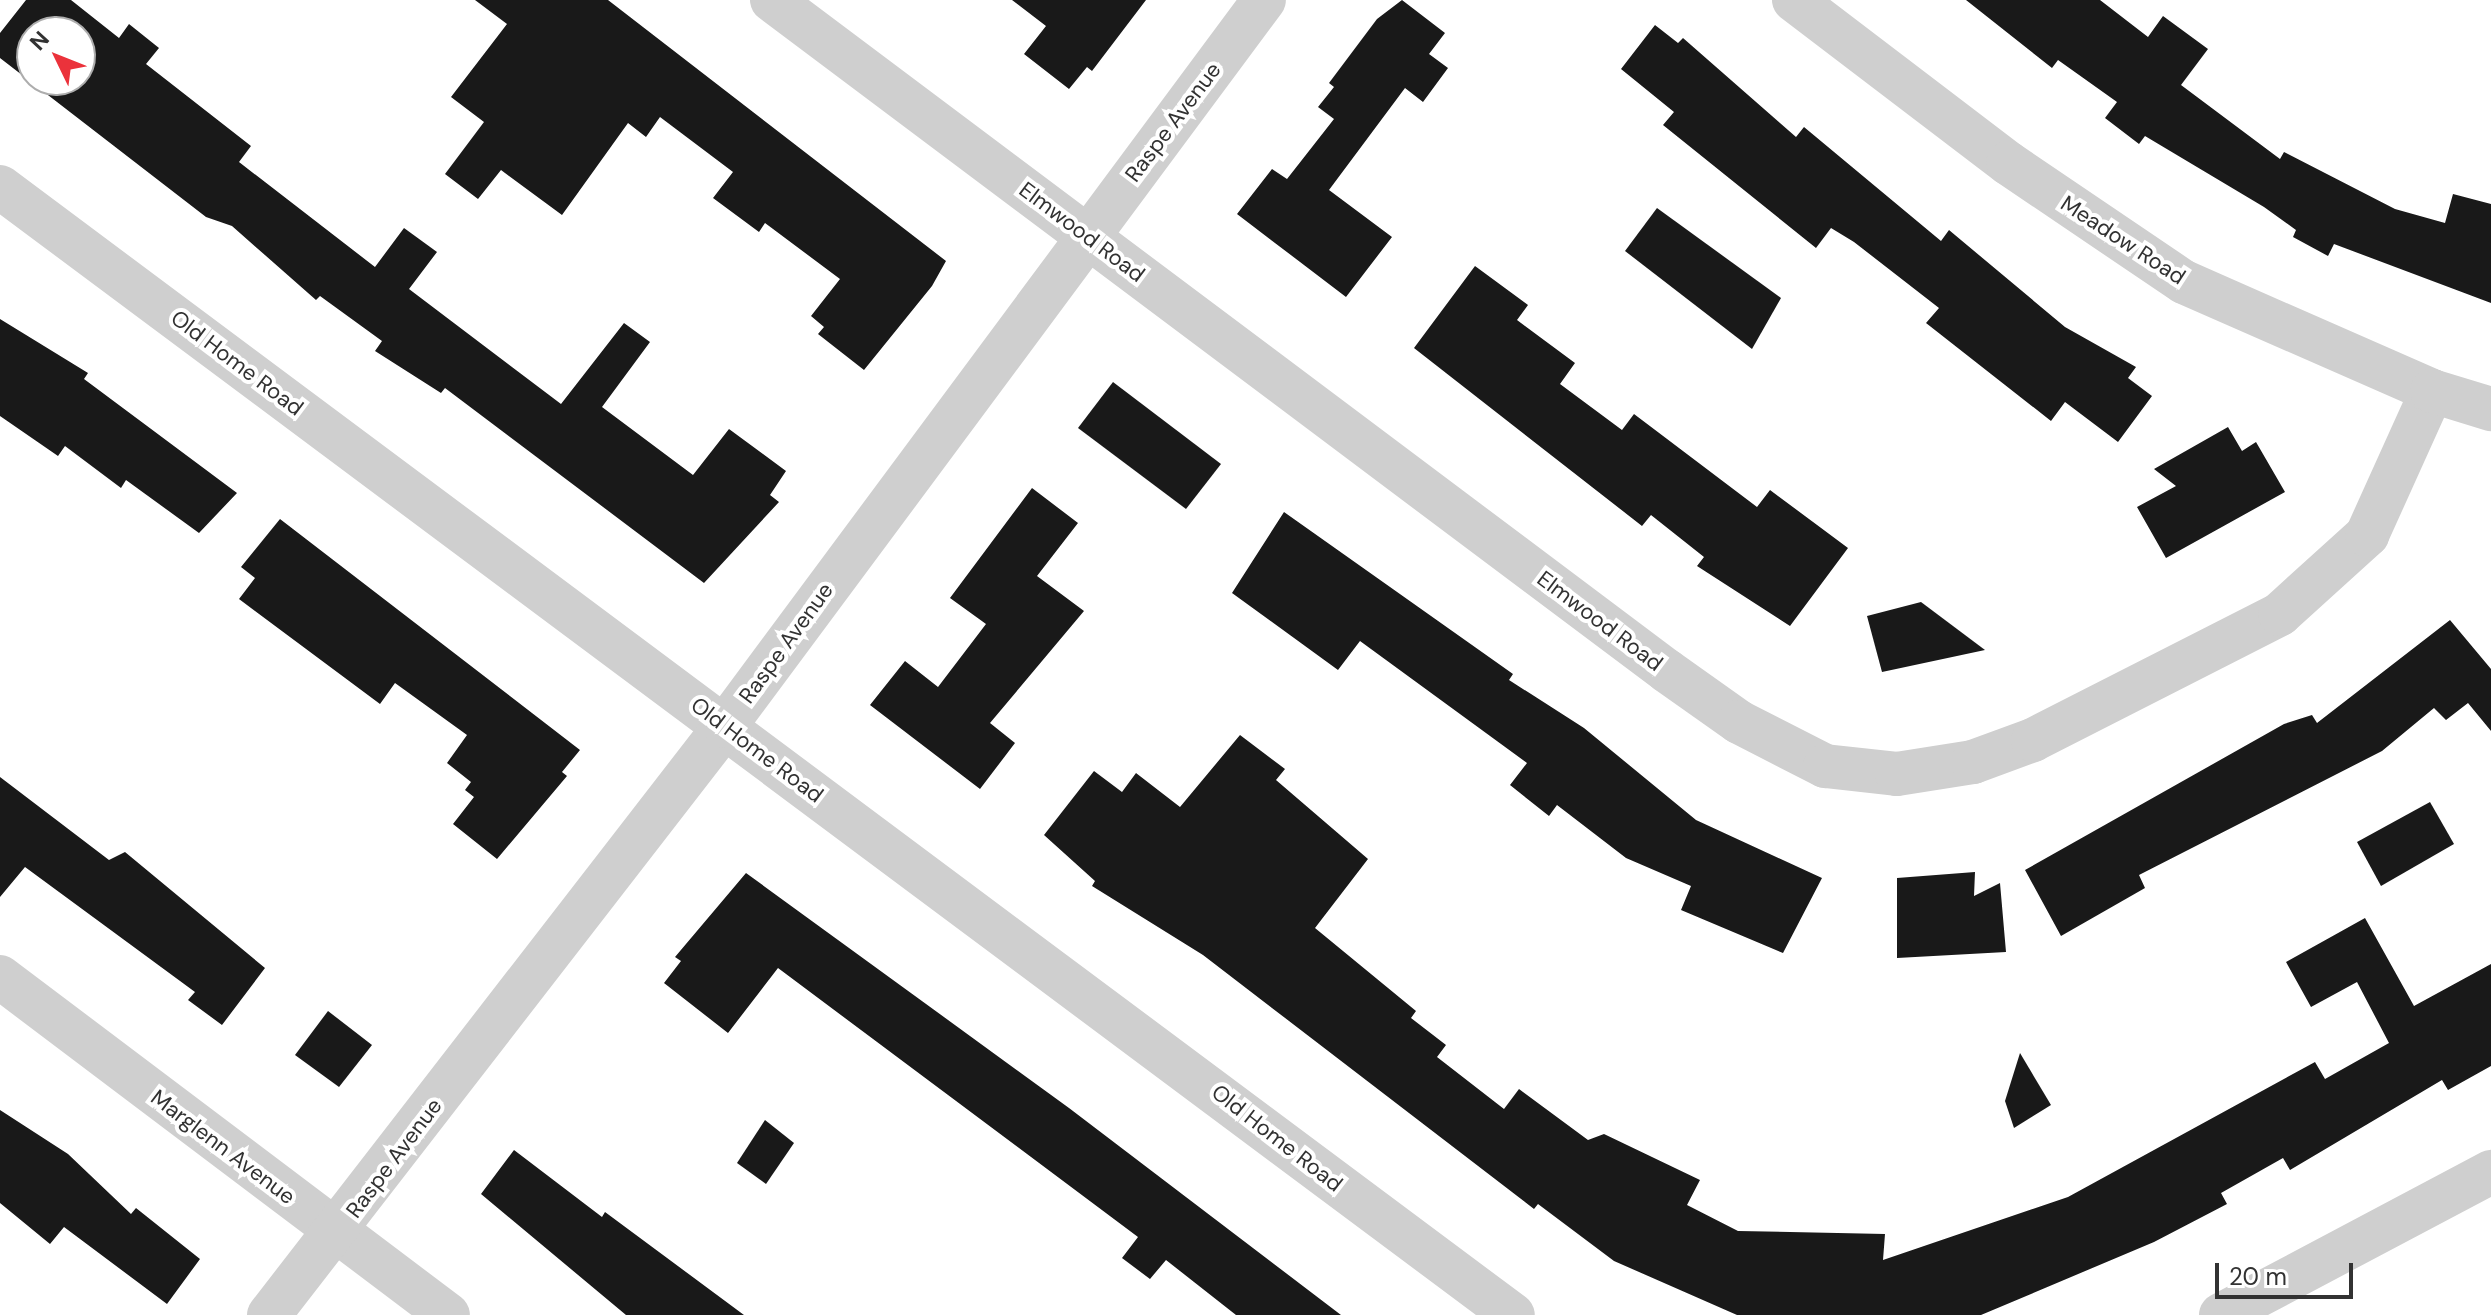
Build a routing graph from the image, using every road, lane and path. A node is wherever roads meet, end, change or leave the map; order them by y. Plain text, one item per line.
1 (772, 0) edge
2 (1264, 0) edge
3 (1794, 0) edge
4 (0, 187) edge
5 (1088, 236) junction
6 (2432, 391) junction
7 (2491, 409) edge
8 (725, 726) junction
9 (0, 977) edge
10 (2489, 1178) edge
11 (337, 1233) junction
12 (269, 1315) edge
13 (448, 1315) edge
14 (1513, 1315) edge
15 (2221, 1315) edge

1 - 5 street, Elmwood Road
2 - 5 street, Raspe Avenue
3 - 6 street, Meadow Road
4 - 8 street, Old Home Road
5 - 6 street, Elmwood Road
5 - 8 street, Raspe Avenue
6 - 7 street, Meadow Road
8 - 11 street, Raspe Avenue
8 - 14 street, Old Home Road
9 - 11 street, Marglenn Avenue
10 - 15 street
11 - 12 street, Raspe Avenue
11 - 13 street, Marglenn Avenue

